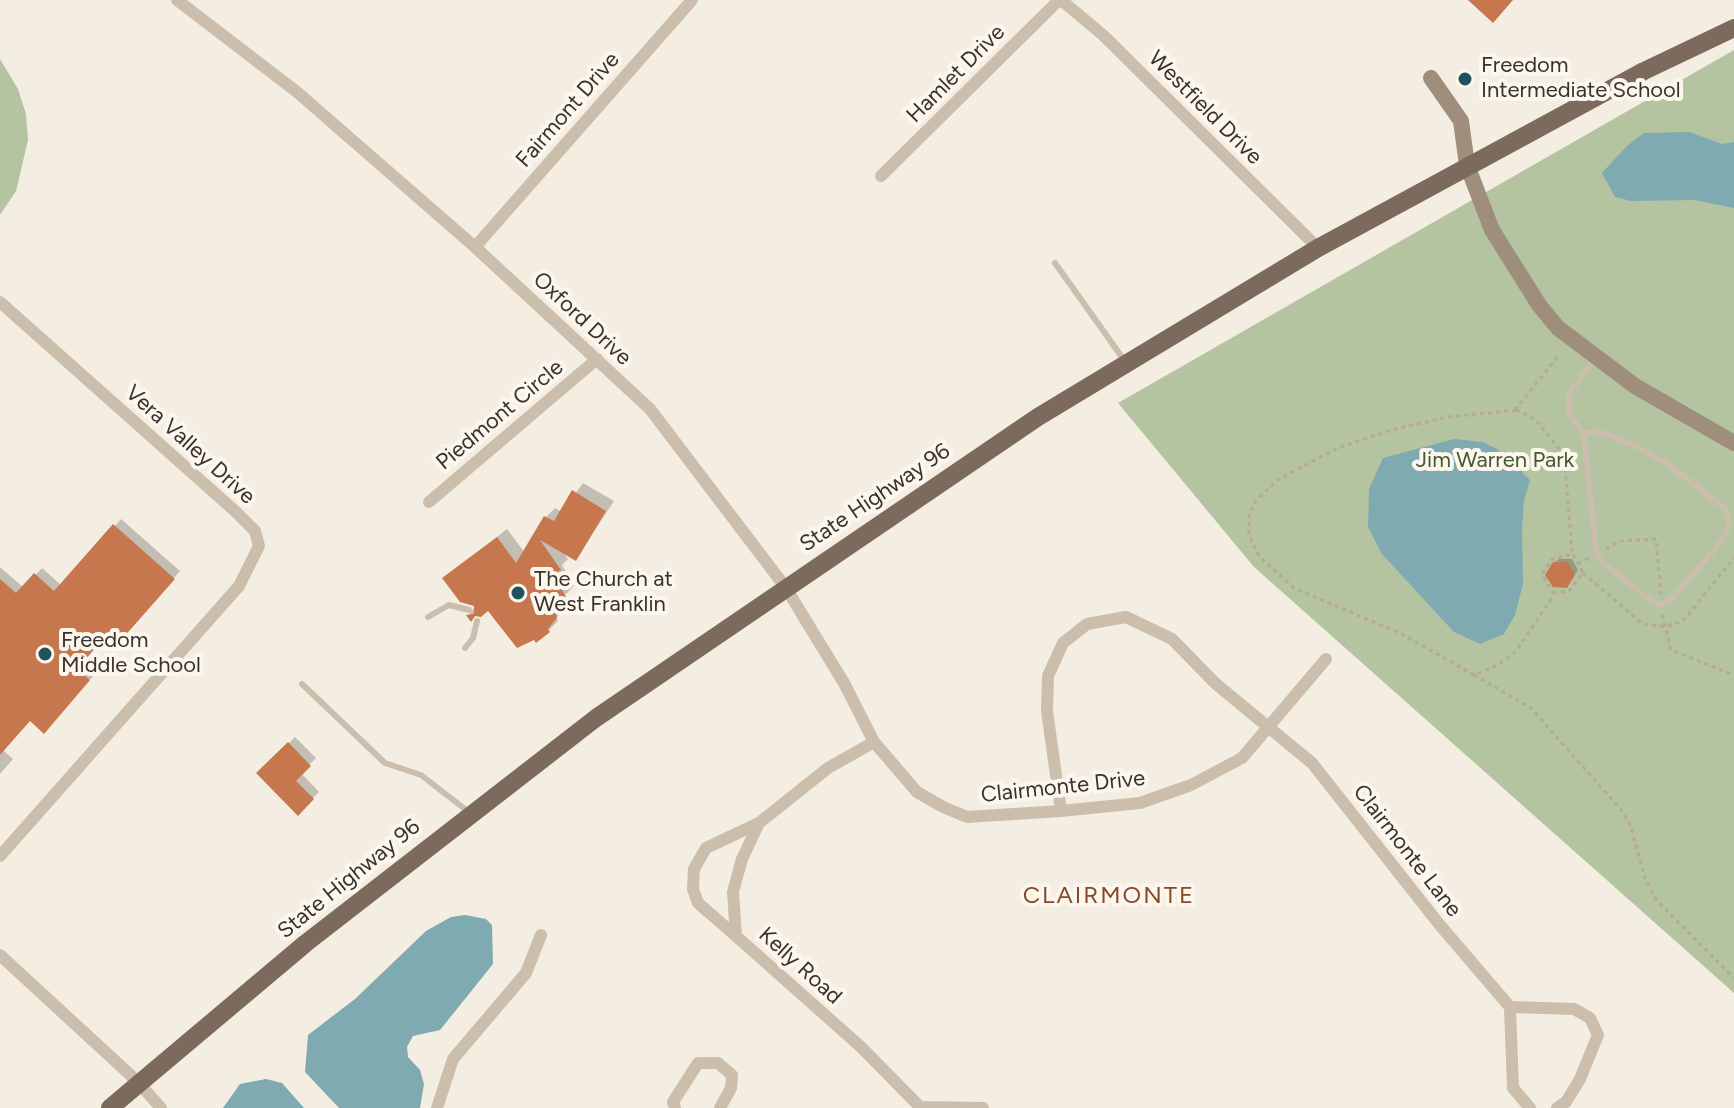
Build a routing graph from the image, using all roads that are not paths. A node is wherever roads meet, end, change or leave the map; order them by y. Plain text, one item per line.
1 (177, 0) edge
2 (692, 0) edge
3 (1060, 0) edge
4 (1734, 28) edge
5 (1431, 78) dead end
6 (1467, 165) junction
7 (881, 176) dead end
8 (475, 247) junction
9 (1318, 248) junction
10 (1055, 263) dead end
11 (0, 302) edge
12 (1595, 358) junction
13 (597, 359) junction
14 (1127, 363) junction
15 (1584, 434) junction
16 (1734, 443) edge
17 (429, 502) dead end
18 (786, 588) junction
19 (469, 610) dead end
20 (428, 617) dead end
21 (477, 621) dead end
22 (465, 648) dead end
23 (1326, 659) dead end
24 (302, 684) dead end
25 (1268, 725) junction
26 (874, 742) junction
27 (1061, 811) junction
28 (470, 813) junction
29 (759, 823) junction
30 (0, 856) edge
31 (541, 935) dead end
32 (736, 936) junction
33 (0, 955) edge
34 (1510, 1007) junction
35 (138, 1082) junction
36 (110, 1108) edge
37 (161, 1108) edge
38 (437, 1108) edge
39 (675, 1108) edge
40 (720, 1108) edge
41 (921, 1108) edge
42 (983, 1108) edge
43 (1530, 1108) edge
44 (1557, 1108) edge

1 - 8 street, Oxford Drive
2 - 8 street, Fairmont Drive
3 - 7 street, Hamlet Drive
3 - 9 street, Westfield Drive
4 - 6 main road, State Highway 96
5 - 6 street
6 - 9 main road, State Highway 96
6 - 12 street
8 - 13 street, Oxford Drive
9 - 14 main road, State Highway 96
10 - 14 lane
11 - 30 street, Vera Valley Drive
12 - 15 lane
12 - 16 street
13 - 17 street, Piedmont Circle
13 - 18 street, Oxford Drive
14 - 18 main road, State Highway 96
15 - 15 lane
18 - 26 street, Oxford Drive
18 - 28 main road, State Highway 96
19 - 20 lane
21 - 22 lane
23 - 25 street, Clairmonte Drive
24 - 28 lane
25 - 27 street, Clairmonte Drive
25 - 27 street, Clairmonte Lane
25 - 34 street, Clairmonte Lane
26 - 27 street, Clairmonte Drive
26 - 29 street, Kelly Road
28 - 35 main road, State Highway 96
29 - 32 street, Kelly Road
29 - 32 street
31 - 38 street
32 - 41 street, Kelly Road
33 - 35 street
34 - 43 street
34 - 44 street
35 - 36 main road, State Highway 96
35 - 37 street
39 - 40 street
41 - 42 street, Kelly Road

